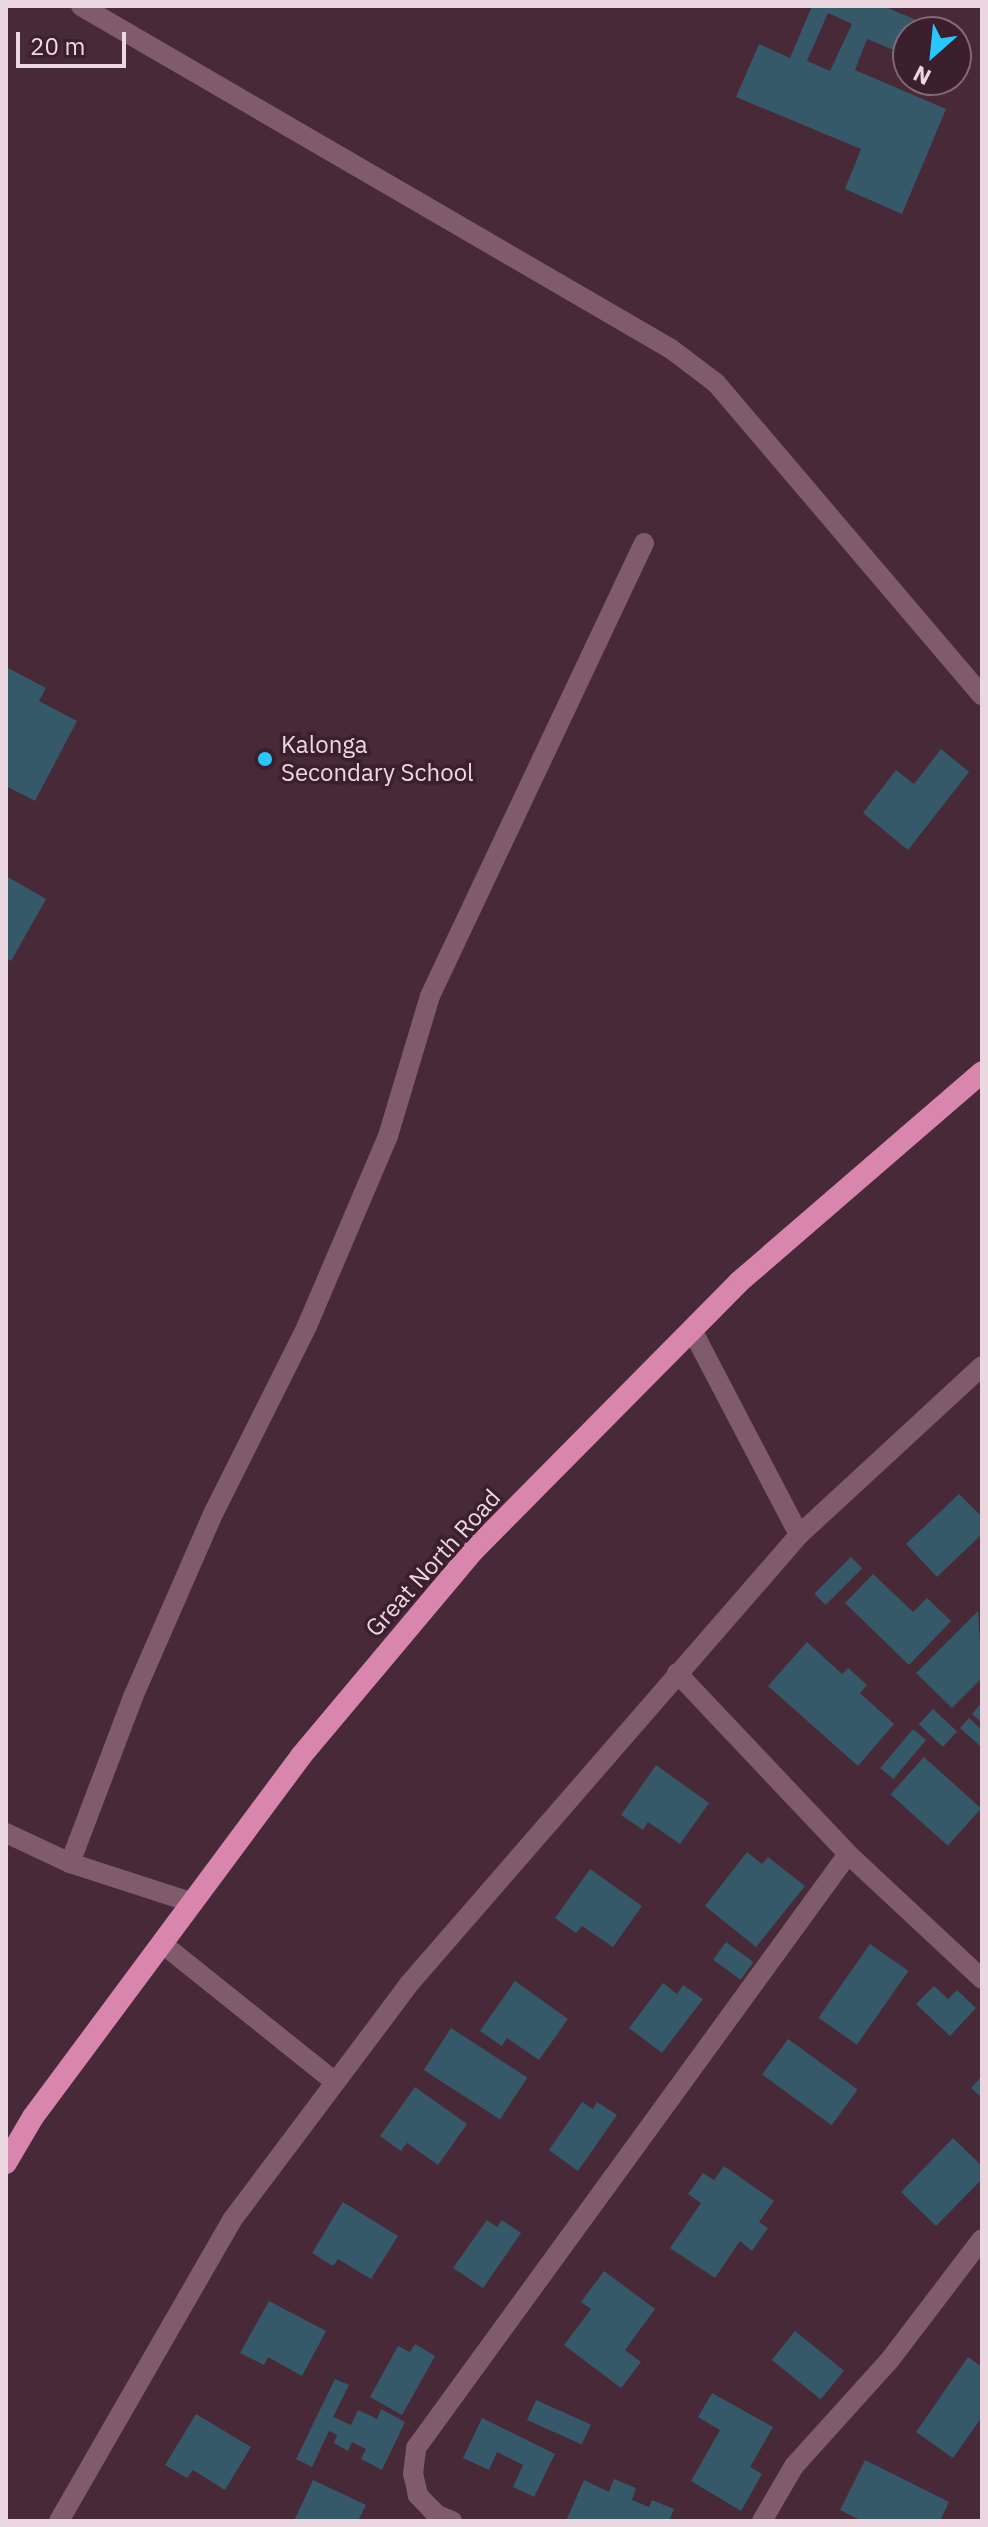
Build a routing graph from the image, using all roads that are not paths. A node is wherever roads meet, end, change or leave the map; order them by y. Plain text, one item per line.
1 (81, 6) edge
2 (644, 543) dead end
3 (982, 695) edge
4 (982, 1072) edge
5 (692, 1330) junction
6 (982, 1366) edge
7 (799, 1535) junction
8 (677, 1673) junction
9 (6, 1833) edge
10 (848, 1854) junction
11 (70, 1863) junction
12 (193, 1903) junction
13 (164, 1945) junction
14 (982, 1979) edge
15 (335, 2082) junction
16 (6, 2163) edge
17 (982, 2239) edge
18 (59, 2521) edge
19 (452, 2521) edge
20 (762, 2521) edge

1 - 3 street
2 - 11 street
4 - 5 highway, Great North Road
5 - 7 street
5 - 12 highway, Great North Road
6 - 7 street
7 - 8 street
8 - 10 street
8 - 15 street
9 - 11 street
10 - 14 street
10 - 19 street
11 - 12 street
12 - 13 highway, Great North Road
13 - 15 street
13 - 16 highway, Great North Road
15 - 18 street
17 - 20 street

